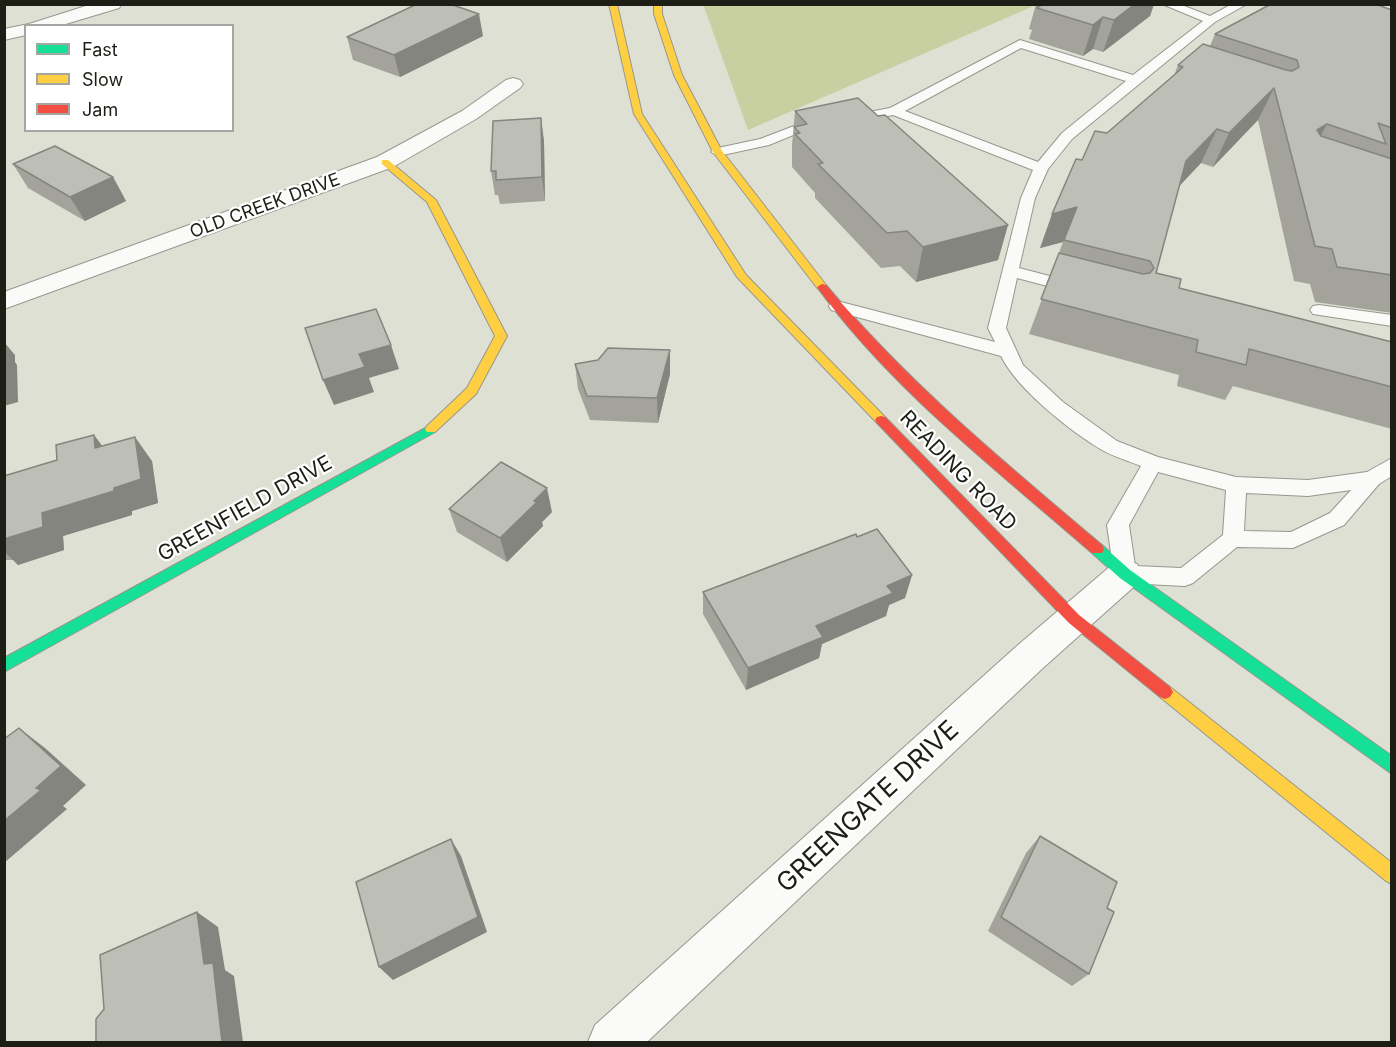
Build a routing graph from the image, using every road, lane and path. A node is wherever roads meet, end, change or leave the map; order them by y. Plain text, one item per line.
1 (114, 4) edge
2 (613, 4) edge
3 (658, 4) edge
4 (1167, 4) edge
5 (1242, 4) edge
6 (1211, 20) junction
7 (44, 24) edge
8 (24, 29) edge
9 (4, 34) edge
10 (1161, 59) junction
11 (1181, 66) edge
12 (1135, 80) junction
13 (513, 84) dead end
14 (894, 111) junction
15 (717, 152) junction
16 (385, 162) junction
17 (1041, 168) junction
18 (1011, 271) junction
19 (1086, 291) edge
20 (4, 301) edge
21 (837, 306) junction
22 (1319, 310) dead end
23 (1392, 321) edge
24 (1009, 352) junction
25 (1153, 463) junction
26 (1392, 465) edge
27 (1372, 479) junction
28 (1236, 485) junction
29 (1233, 539) junction
30 (1125, 574) junction
31 (1074, 619) junction
32 (4, 666) edge
33 (1392, 766) edge
34 (1392, 875) edge
35 (612, 1042) edge

1 - 7 street
2 - 31 main road, READING ROAD
3 - 15 main road, READING ROAD
4 - 6 lane
5 - 6 lane
6 - 10 lane
8 - 9 street
10 - 11 lane
10 - 12 lane
12 - 14 lane
12 - 17 lane
13 - 16 street, OLD CREEK DRIVE
14 - 15 lane
14 - 17 lane
15 - 21 main road, READING ROAD
16 - 20 street, OLD CREEK DRIVE
16 - 32 main road, GREENFIELD DRIVE
17 - 18 lane
18 - 19 lane
18 - 24 lane
21 - 24 lane
21 - 30 main road, READING ROAD
22 - 23 lane
24 - 25 lane
25 - 28 lane
25 - 30 lane
26 - 27 lane
27 - 28 lane
27 - 29 lane
28 - 29 lane
29 - 30 lane
30 - 31 street, GREENGATE DRIVE
30 - 33 main road, READING ROAD
31 - 34 main road, READING ROAD
31 - 35 street, GREENGATE DRIVE

